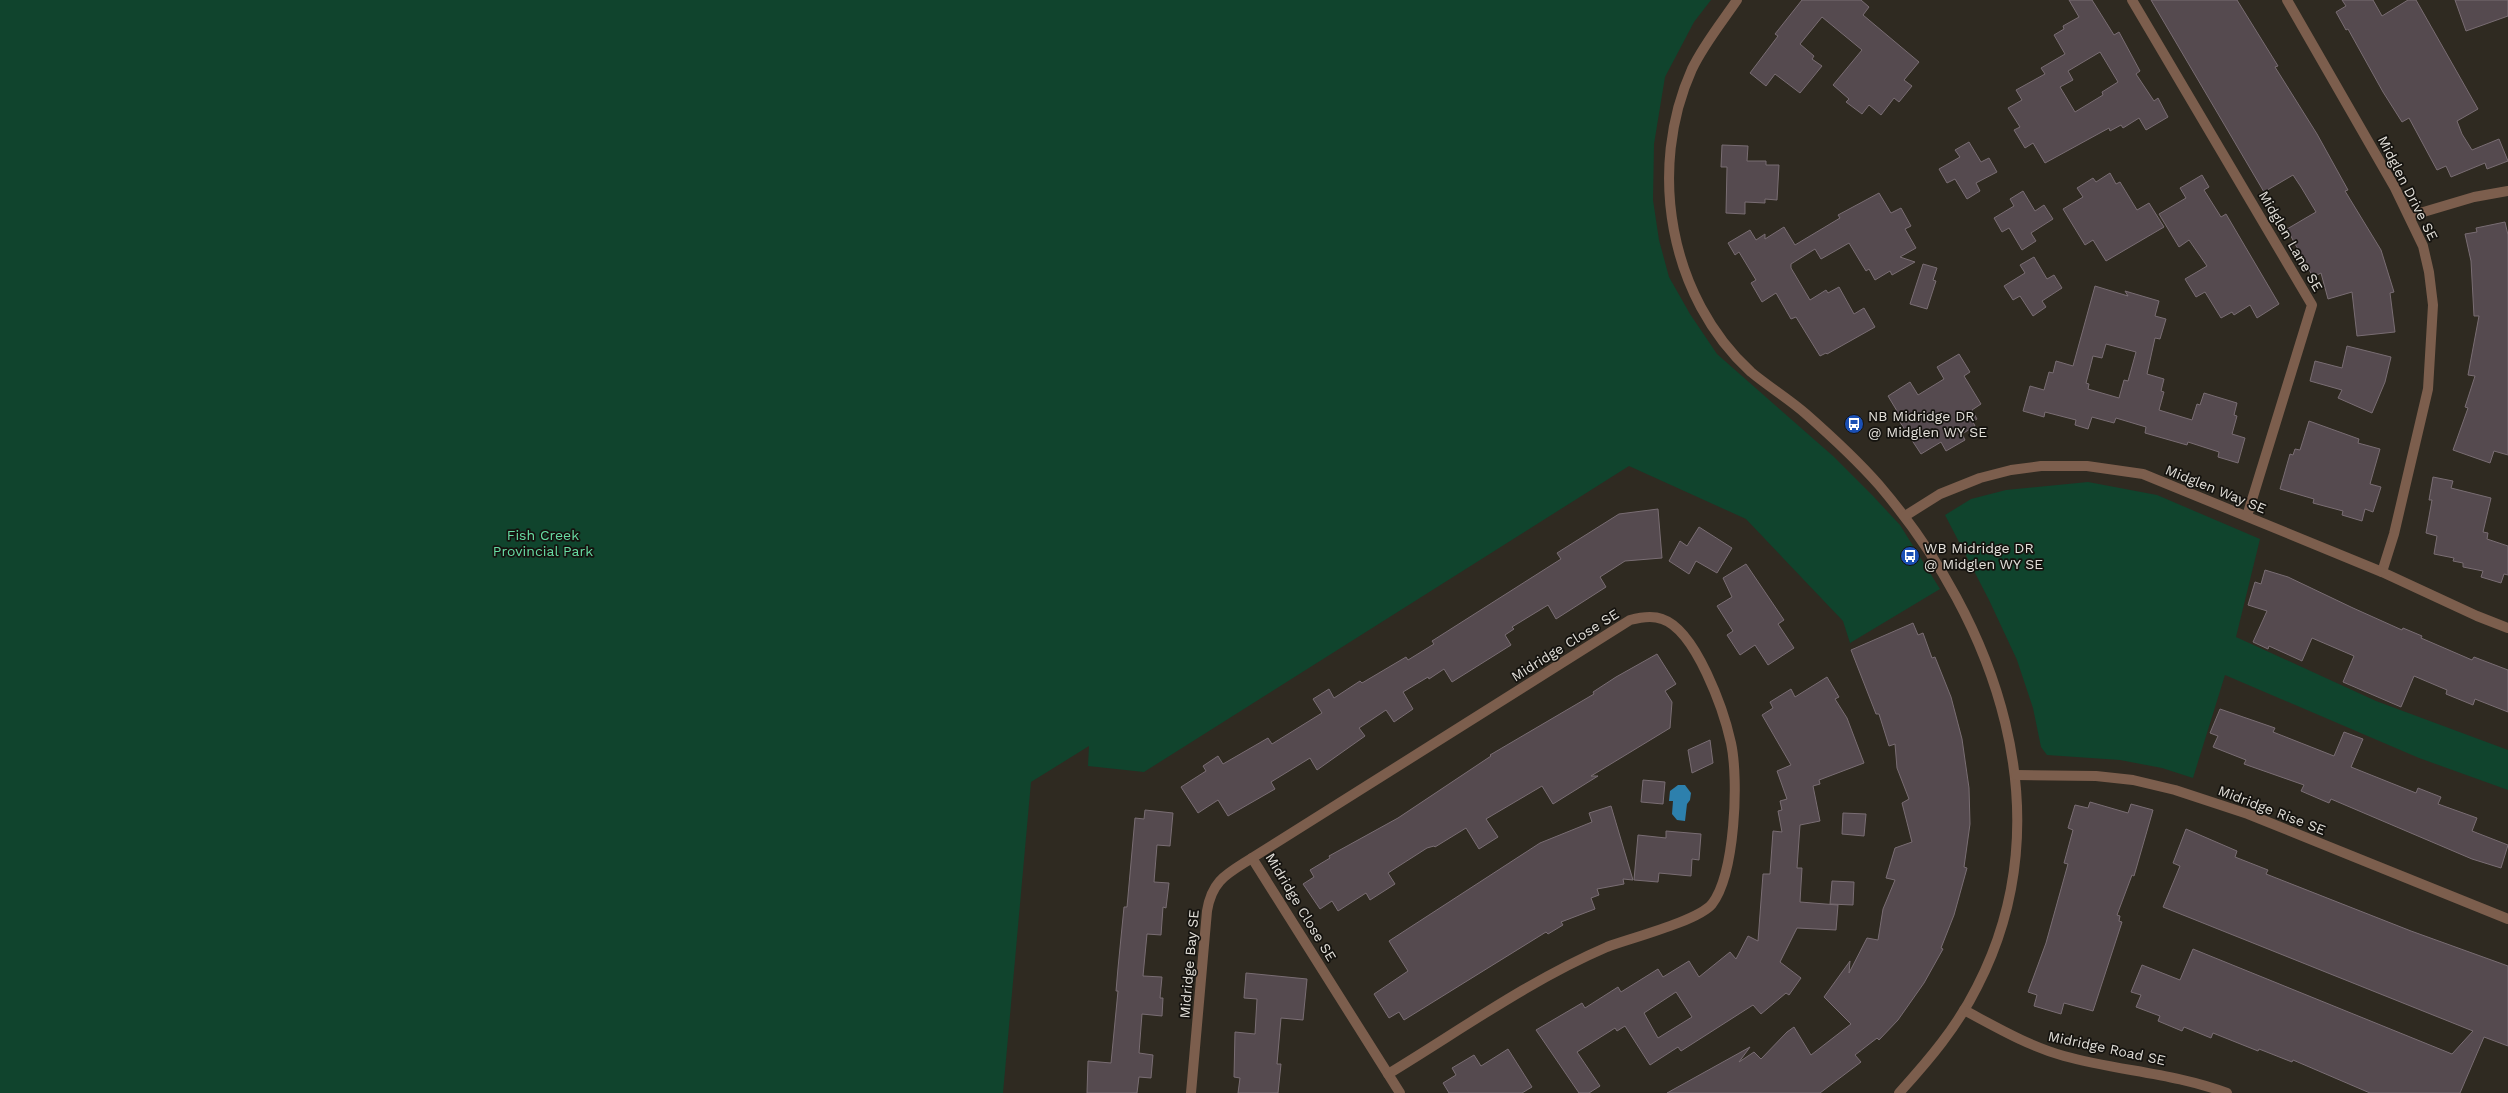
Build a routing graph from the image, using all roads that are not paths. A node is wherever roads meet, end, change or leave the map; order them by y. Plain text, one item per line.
1 (1737, 0) edge
2 (2132, 0) edge
3 (2287, 0) edge
4 (2508, 191) edge
5 (2410, 216) junction
6 (1905, 516) junction
7 (2247, 516) junction
8 (2382, 572) junction
9 (2508, 628) edge
10 (2016, 775) junction
11 (1252, 858) junction
12 (2508, 919) edge
13 (1964, 1010) junction
14 (1388, 1074) junction
15 (1191, 1093) edge
16 (1400, 1093) edge
17 (1899, 1093) edge
18 (2227, 1093) edge

1 - 6 street
2 - 7 street, Midglen Lane SE
3 - 5 street, Midglen Drive SE
4 - 5 street
5 - 8 street, Midglen Drive SE
6 - 7 street, Midglen Way SE
6 - 10 street
7 - 8 street, Midglen Way SE
8 - 9 street, Midglen Way SE
10 - 12 street, Midridge Rise SE
10 - 13 street
11 - 14 street, Midridge Close SE
11 - 14 street, Midridge Close SE
11 - 15 street, Midridge Bay SE
13 - 17 street
13 - 18 street, Midridge Road SE
14 - 16 street, Midridge Close SE

